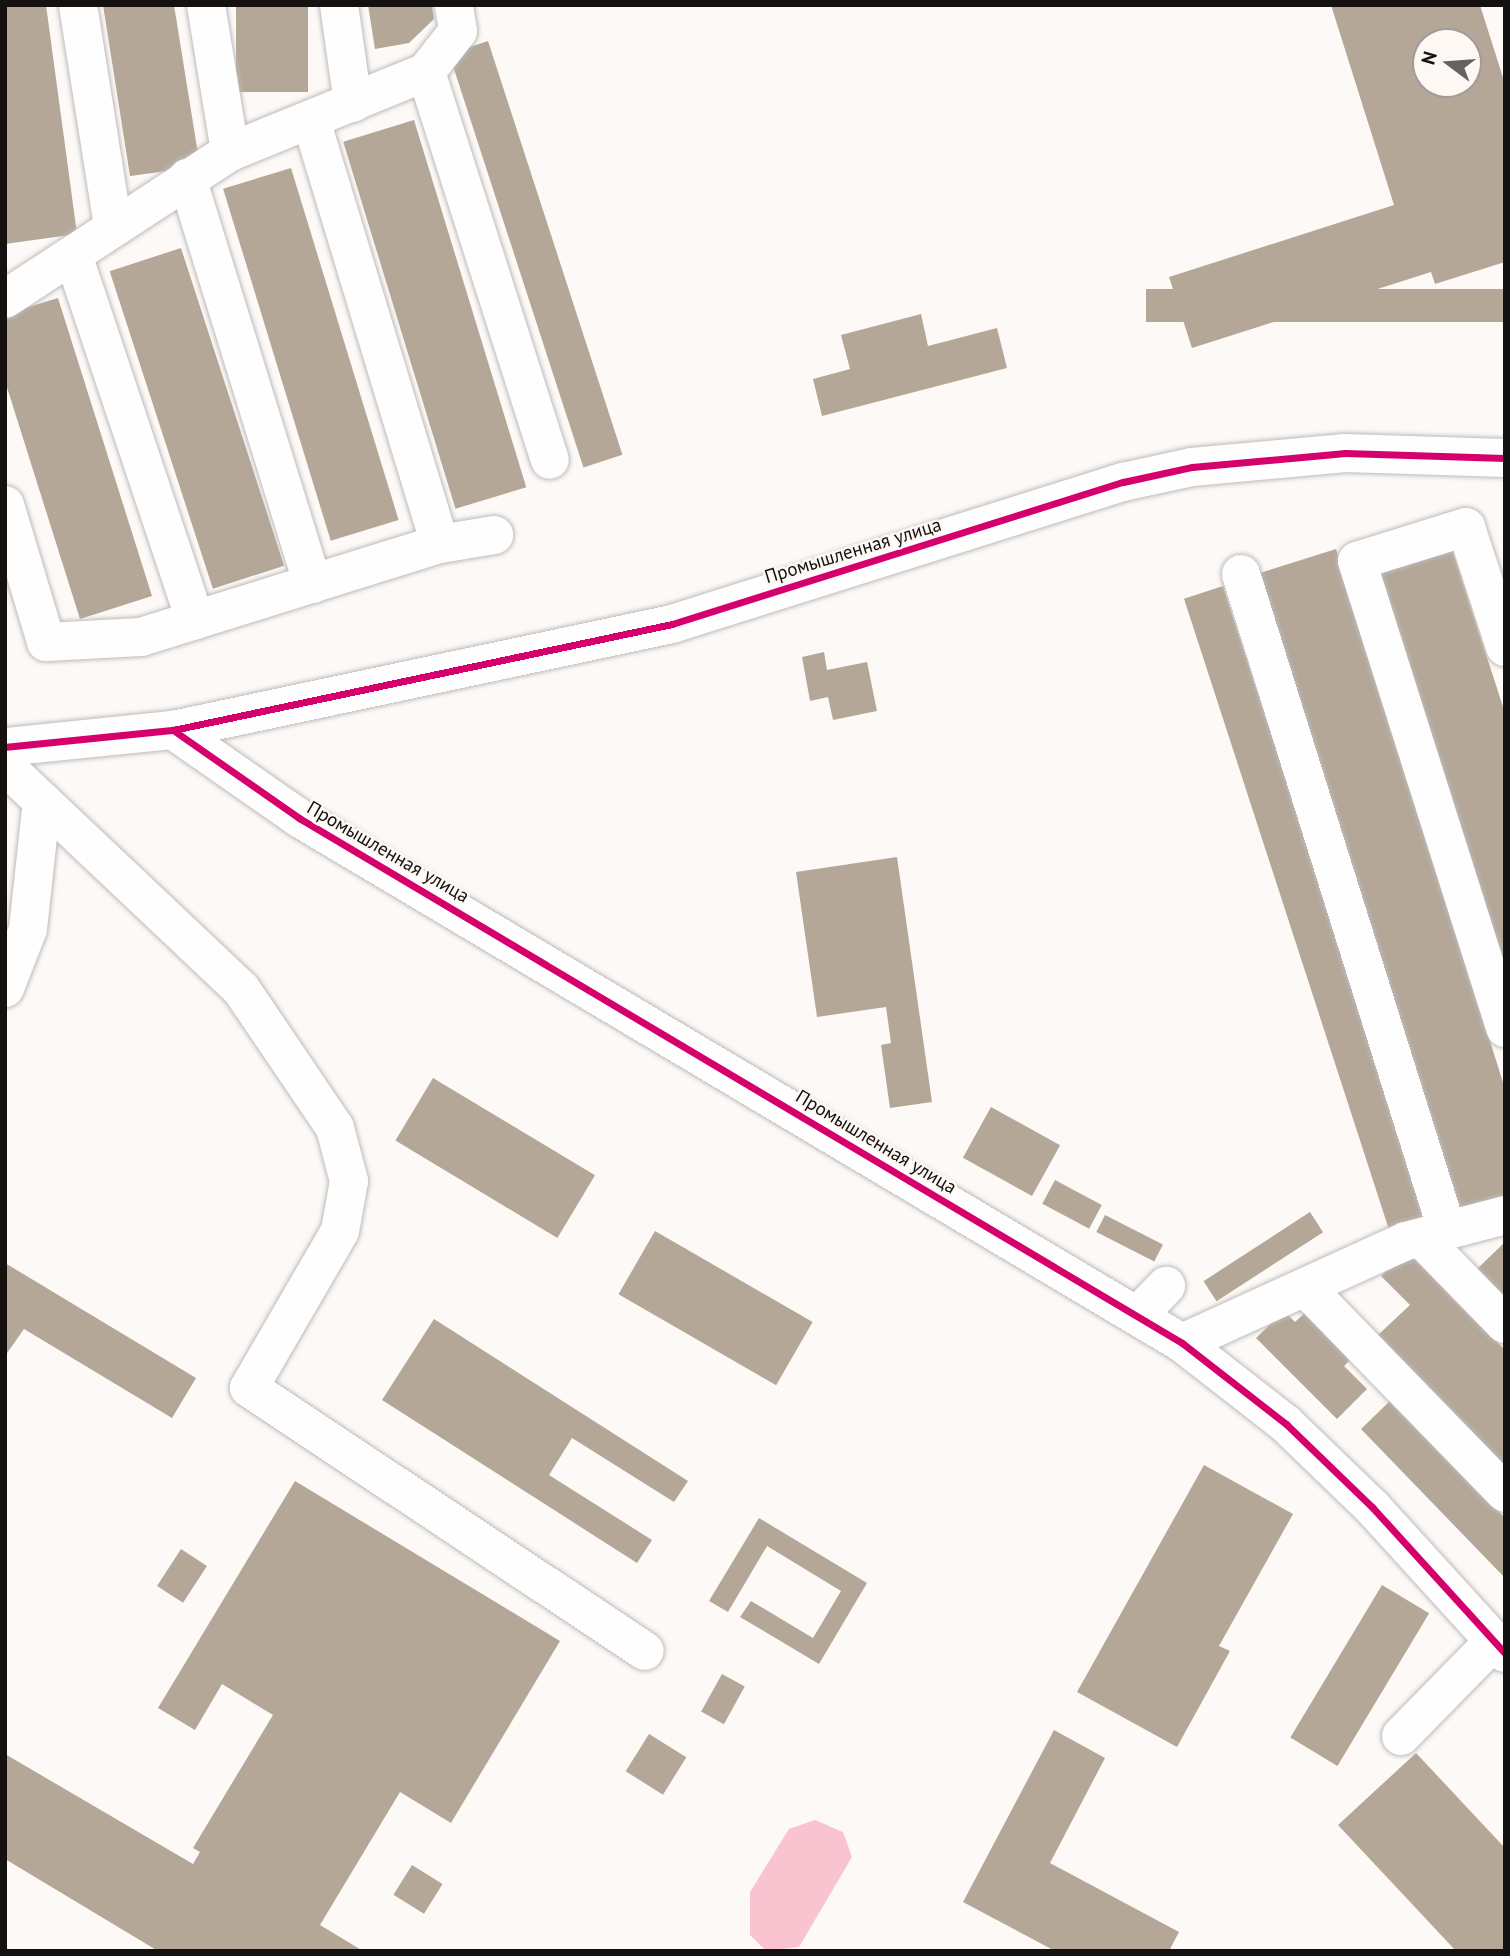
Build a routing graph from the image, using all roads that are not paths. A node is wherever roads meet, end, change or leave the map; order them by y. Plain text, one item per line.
1 (78, 5) edge
2 (206, 5) edge
3 (339, 5) edge
4 (454, 5) edge
5 (426, 72) junction
6 (353, 103) junction
7 (311, 120) junction
8 (230, 152) junction
9 (187, 178) junction
10 (113, 225) junction
11 (74, 258) junction
12 (5, 299) edge
13 (1505, 457) edge
14 (550, 460) dead end
15 (5, 505) edge
16 (494, 535) dead end
17 (440, 544) junction
18 (1241, 575) dead end
19 (313, 584) junction
20 (195, 620) junction
21 (1505, 647) edge
22 (173, 730) junction
23 (5, 747) edge
24 (5, 766) edge
25 (42, 801) junction
26 (5, 988) edge
27 (1505, 1028) edge
28 (1505, 1215) edge
29 (1434, 1234) junction
30 (1166, 1286) dead end
31 (1306, 1287) junction
32 (1137, 1316) junction
33 (1505, 1324) edge
34 (1182, 1343) junction
35 (1505, 1493) edge
36 (1500, 1647) edge
37 (645, 1651) dead end
38 (1401, 1736) dead end

1 - 10 street
2 - 8 street
3 - 6 street
4 - 5 street
5 - 6 street
5 - 14 street
6 - 7 street
7 - 8 street
7 - 17 street
8 - 9 street
9 - 10 street
9 - 19 street
10 - 11 street
11 - 12 street
11 - 20 street
13 - 22 street, Промышленная улица
15 - 20 street
16 - 17 street
17 - 19 street
18 - 29 street
19 - 20 street
21 - 27 street
22 - 23 street, Промышленная улица
22 - 32 street, Промышленная улица
24 - 25 street
25 - 26 street
25 - 37 street
28 - 29 street
29 - 31 street
29 - 33 street
30 - 32 street
31 - 34 street
31 - 35 street
32 - 34 street, Промышленная улица
34 - 36 street, Промышленная улица
36 - 38 street

